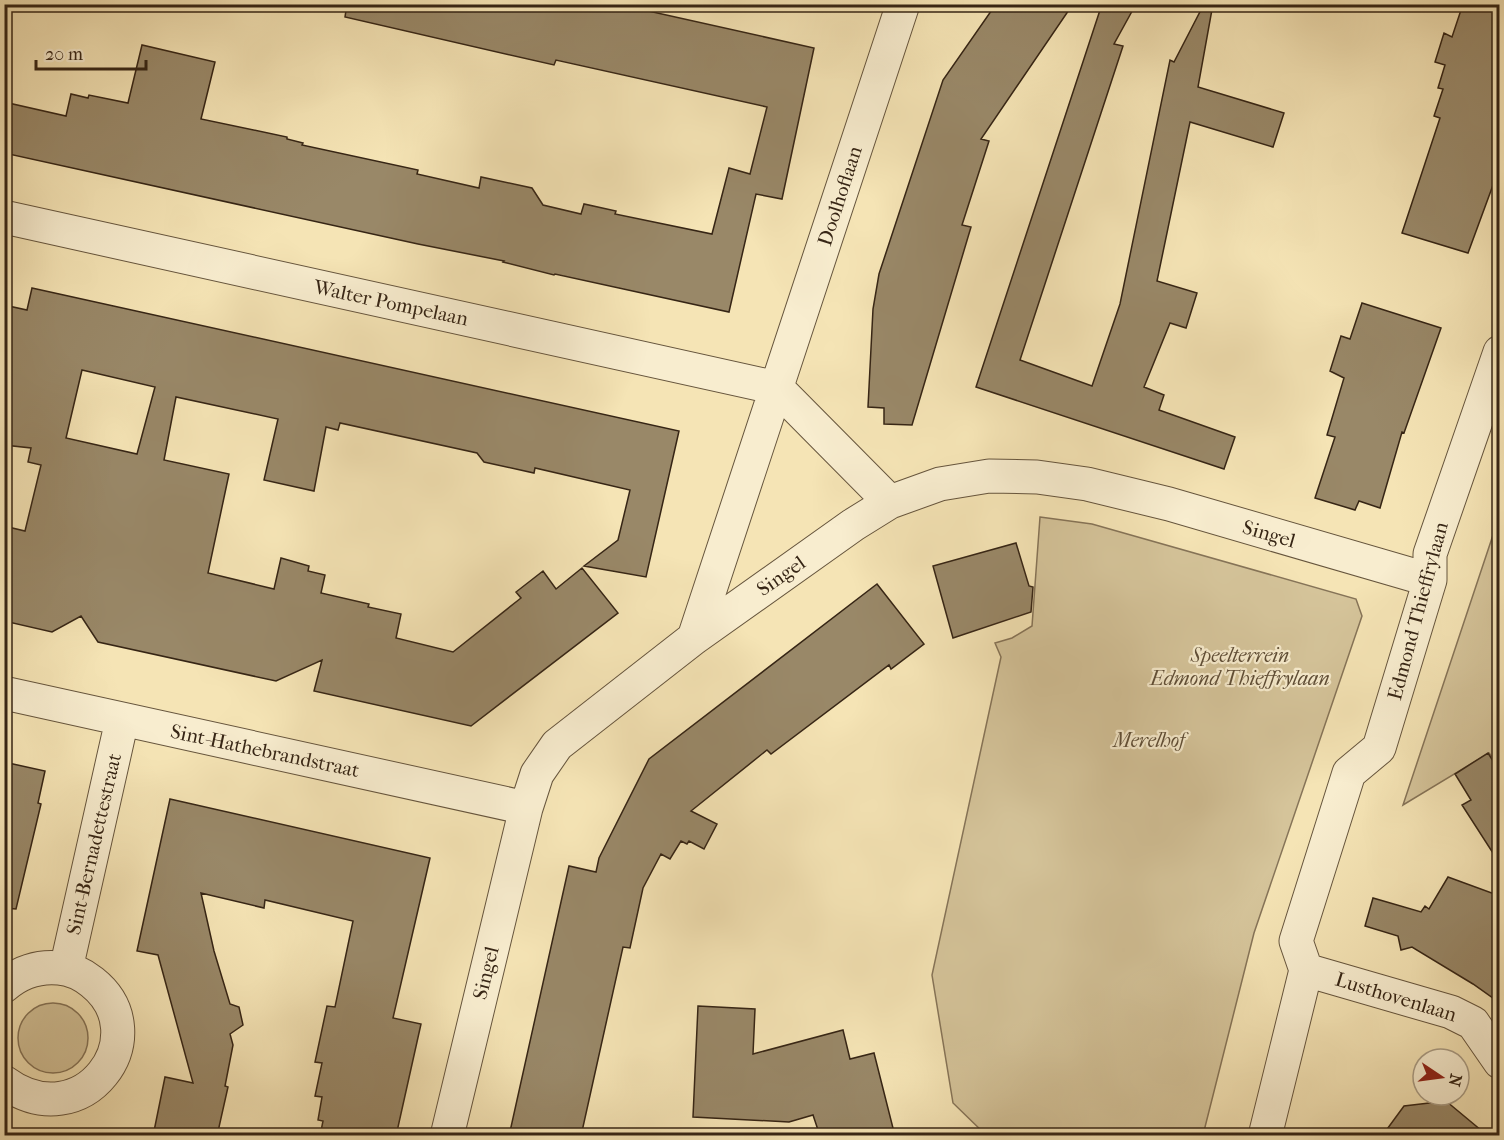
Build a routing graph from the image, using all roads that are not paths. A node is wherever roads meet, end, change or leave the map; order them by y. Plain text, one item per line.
1 (903, 4) edge
2 (4, 217) edge
3 (1500, 352) edge
4 (777, 388) junction
5 (890, 502) junction
6 (1430, 580) junction
7 (694, 638) junction
8 (4, 693) edge
9 (122, 720) junction
10 (526, 808) junction
11 (66, 969) junction
12 (1306, 970) junction
13 (4, 986) edge
14 (1500, 1062) edge
15 (4, 1082) edge
16 (447, 1136) edge
17 (1265, 1136) edge

1 - 4 street, Doolhoflaan
2 - 4 street, Walter Pompelaan
3 - 6 street, Edmond Thieffrylaan
4 - 5 street
4 - 7 street, Doolhoflaan
5 - 6 street, Singel
5 - 7 street, Singel
6 - 12 street, Edmond Thieffrylaan
7 - 10 street, Singel
8 - 9 street, Sint-Hathebrandstraat
9 - 10 street, Sint-Hathebrandstraat
9 - 11 street, Sint-Bernadettestraat
10 - 16 street, Singel
11 - 13 street
11 - 15 street
12 - 14 street, Lusthovenlaan
12 - 17 street

